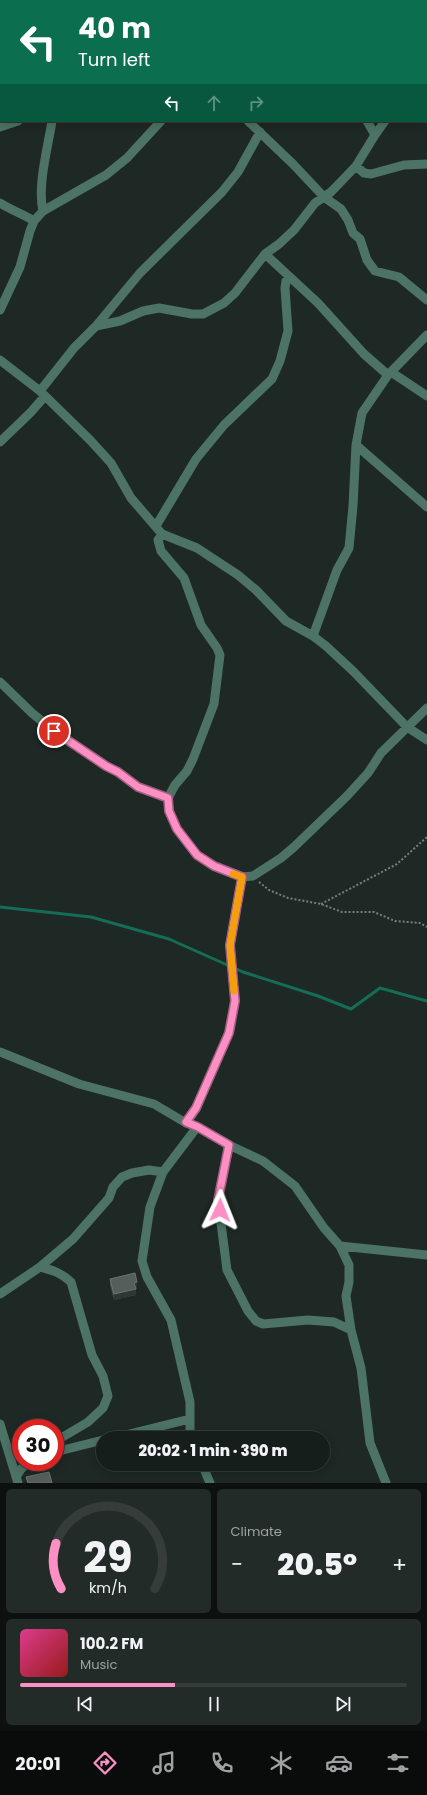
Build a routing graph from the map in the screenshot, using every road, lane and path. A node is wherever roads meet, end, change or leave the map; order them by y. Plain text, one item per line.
1 (15, 122) edge
2 (52, 122) edge
3 (160, 122) edge
4 (249, 122) edge
5 (368, 122) edge
6 (384, 122) edge
7 (0, 127) edge
8 (260, 132) junction
9 (375, 135) junction
10 (427, 164) edge
11 (356, 166) junction
12 (324, 197) junction
13 (0, 203) edge
14 (43, 211) junction
15 (34, 221) junction
16 (265, 254) junction
17 (289, 277) junction
18 (427, 300) edge
19 (0, 310) edge
20 (96, 326) junction
21 (427, 335) edge
22 (0, 360) edge
23 (390, 374) junction
24 (43, 393) junction
25 (427, 396) edge
26 (0, 442) edge
27 (356, 445) junction
28 (427, 507) edge
29 (159, 530) junction
30 (313, 636) junction
31 (0, 682) edge
32 (427, 708) edge
33 (407, 727) junction
34 (427, 740) edge
35 (168, 798) junction
36 (427, 838) edge
37 (253, 876) junction
38 (242, 877) junction
39 (321, 904) junction
40 (427, 927) edge
41 (0, 1052) edge
42 (186, 1122) junction
43 (198, 1127) junction
44 (229, 1145) junction
45 (163, 1172) junction
46 (340, 1246) junction
47 (427, 1256) edge
48 (40, 1267) junction
49 (0, 1294) edge
50 (351, 1330) junction
51 (190, 1419) junction
52 (0, 1424) edge
53 (141, 1431) edge
54 (190, 1431) edge
55 (64, 1436) edge
56 (96, 1442) edge
57 (64, 1450) edge
58 (205, 1471) edge
59 (17, 1480) edge
60 (210, 1483) edge
61 (386, 1483) edge

1 - 7 street
2 - 14 street
3 - 14 street
4 - 8 street
5 - 9 street
6 - 9 street
8 - 12 street
8 - 20 street
9 - 11 street
10 - 11 street
11 - 12 street
12 - 16 street
12 - 18 street
13 - 15 street
14 - 15 street
15 - 19 street
16 - 17 street
16 - 20 street
17 - 23 street
17 - 29 street
20 - 24 street
21 - 23 street
22 - 24 street
23 - 25 street
23 - 27 street
24 - 26 street
24 - 29 street
27 - 28 street
27 - 30 street
29 - 30 street
29 - 35 street
30 - 33 street
31 - 35 street
32 - 33 street
33 - 34 street
33 - 37 street
35 - 38 street
36 - 39 path
37 - 38 street
37 - 39 path
38 - 42 street
39 - 40 path
41 - 42 street
42 - 43 street
43 - 44 street
43 - 45 street
44 - 46 street
44 - 50 street
45 - 48 street
45 - 51 street
46 - 47 street
46 - 50 street
48 - 49 street
48 - 55 street
50 - 61 street
51 - 53 street
51 - 54 street
52 - 59 street
56 - 57 street
58 - 60 street

